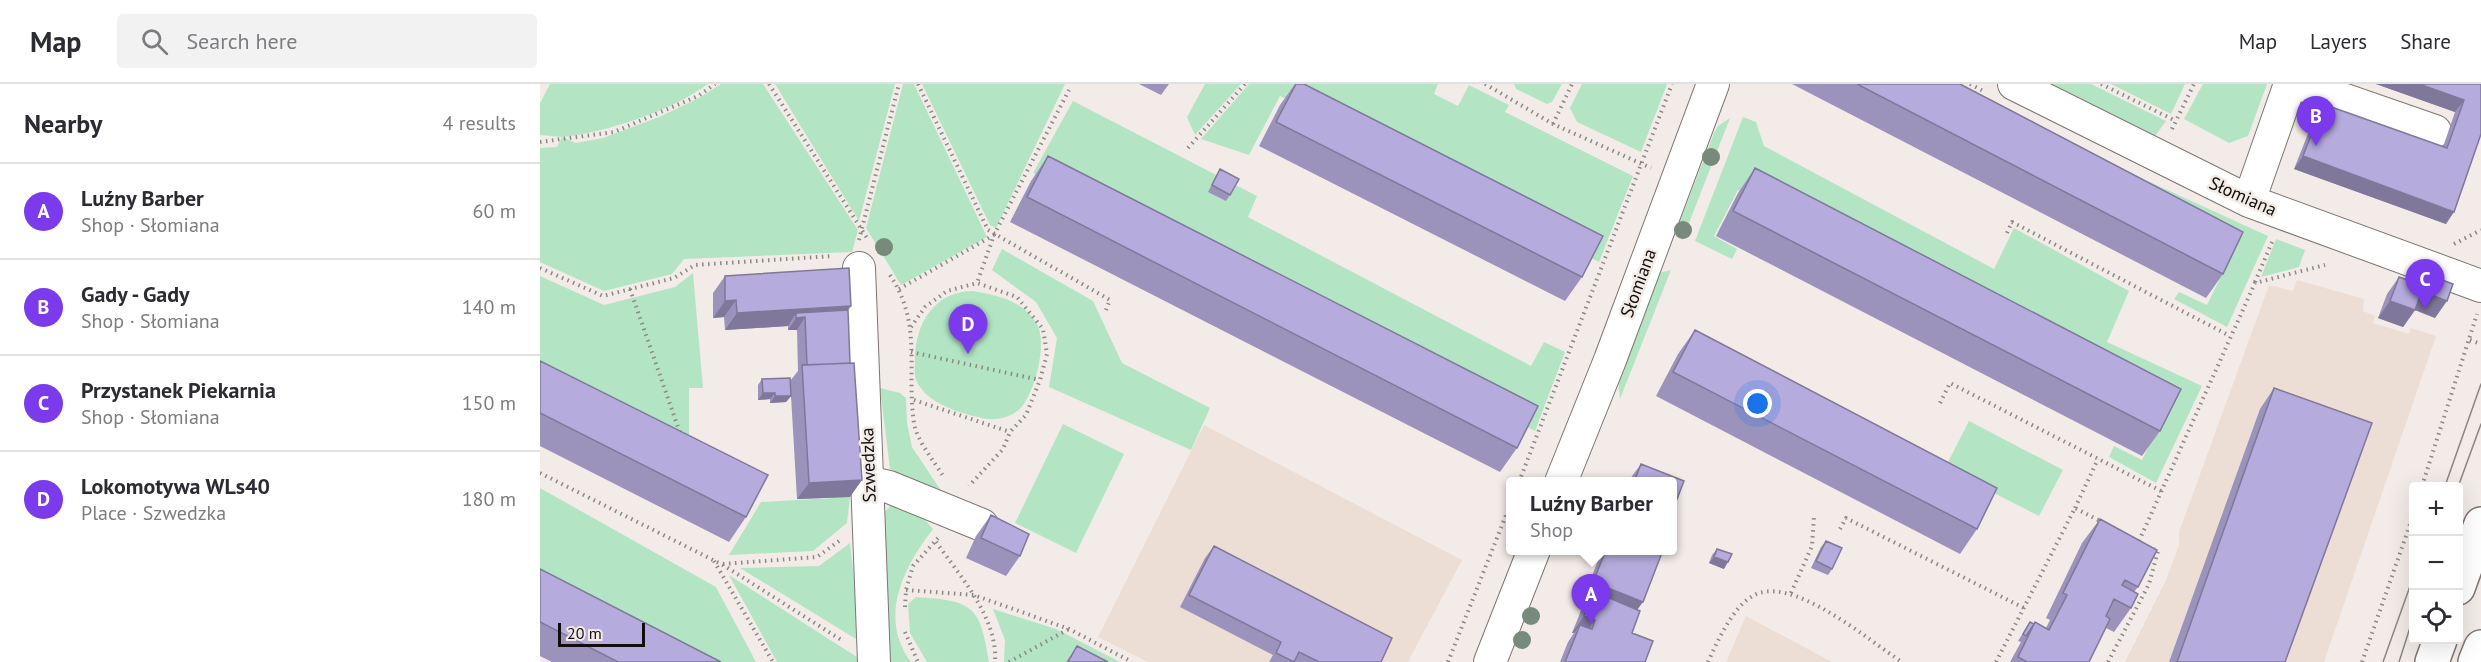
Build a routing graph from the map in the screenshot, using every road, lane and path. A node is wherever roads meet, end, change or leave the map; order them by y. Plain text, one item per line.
1 (715, 84) edge
2 (770, 84) edge
3 (899, 84) edge
4 (918, 84) edge
5 (1245, 84) edge
6 (1485, 84) edge
7 (1572, 84) edge
8 (1672, 84) edge
9 (1713, 84) edge
10 (2014, 84) edge
11 (2101, 84) edge
12 (2194, 84) edge
13 (2290, 84) edge
14 (2299, 84) edge
15 (1070, 90) dead end
16 (1553, 123) junction
17 (2435, 131) dead end
18 (540, 142) edge
19 (1188, 148) dead end
20 (1641, 165) junction
21 (1678, 176) junction
22 (2249, 201) junction
23 (862, 229) junction
24 (2481, 230) edge
25 (2007, 233) dead end
26 (2276, 233) dead end
27 (994, 235) junction
28 (2445, 248) dead end
29 (862, 262) junction
30 (2325, 265) dead end
31 (540, 268) edge
32 (977, 283) junction
33 (2255, 283) junction
34 (630, 289) junction
35 (899, 290) junction
36 (2480, 299) edge
37 (1106, 310) dead end
38 (911, 327) junction
39 (2230, 336) junction
40 (2470, 340) junction
41 (2481, 344) edge
42 (911, 352) junction
43 (1040, 380) junction
44 (914, 400) junction
45 (1940, 403) dead end
46 (1010, 432) junction
47 (684, 444) edge
48 (2098, 459) junction
49 (540, 473) edge
50 (1521, 477) edge
51 (1564, 477) edge
52 (868, 482) junction
53 (2423, 482) edge
54 (2161, 491) junction
55 (954, 504) junction
56 (2075, 508) junction
57 (870, 515) junction
58 (1506, 515) edge
59 (1814, 516) dead end
60 (2481, 524) edge
61 (982, 525) dead end
62 (2107, 525) edge
63 (2409, 527) edge
64 (1840, 529) dead end
65 (2128, 536) edge
66 (2139, 541) junction
67 (1532, 555) edge
68 (714, 560) junction
69 (723, 565) junction
70 (2463, 574) edge
71 (906, 590) junction
72 (1791, 593) junction
73 (974, 595) junction
74 (2024, 608) junction
75 (905, 609) dead end
76 (904, 629) dead end
77 (1069, 629) junction
78 (846, 643) dead end
79 (2438, 644) edge
80 (2481, 647) edge
81 (773, 662) edge
82 (874, 662) edge
83 (918, 662) edge
84 (995, 662) edge
85 (1009, 662) edge
86 (1132, 662) edge
87 (1448, 662) edge
88 (1490, 662) edge
89 (1708, 662) edge
90 (1902, 662) edge
91 (1996, 662) edge
92 (2108, 662) edge
93 (2362, 662) edge
94 (2432, 662) edge
95 (2475, 662) edge

1 - 18 path
2 - 23 path
3 - 23 path
4 - 27 path
5 - 19 path
6 - 16 path
7 - 16 path
8 - 20 path
9 - 21 street, Słomiana
10 - 22 street, Słomiana
11 - 12 path
13 - 22 street
14 - 17 street
15 - 27 path
16 - 20 path
20 - 21 path
20 - 50 path
21 - 51 street, Słomiana
22 - 36 street, Słomiana
23 - 29 path
24 - 28 path
25 - 39 path
26 - 33 path
27 - 32 path
27 - 35 path
27 - 37 path
29 - 34 path
29 - 35 path
29 - 52 street, Szwedzka
30 - 33 path
31 - 34 path
32 - 38 path
32 - 43 path
33 - 39 path
34 - 47 path
35 - 38 path
36 - 40 path
38 - 42 path
39 - 54 path
40 - 41 path
40 - 53 path
42 - 43 path
42 - 44 path
43 - 46 path
44 - 46 path
44 - 55 path
45 - 48 path
46 - 55 path
48 - 54 path
48 - 56 path
49 - 68 path
52 - 55 street
52 - 57 street, Szwedzka
54 - 66 path
55 - 61 street
56 - 62 path
56 - 74 path
57 - 69 path
57 - 82 street, Szwedzka
58 - 87 path
59 - 72 path
60 - 70 main road
63 - 93 path
64 - 74 path
65 - 66 path
66 - 92 path
67 - 88 street
68 - 69 path
68 - 81 path
69 - 78 path
71 - 73 path
71 - 73 path
71 - 75 path
72 - 89 path
72 - 90 path
73 - 77 path
73 - 84 path
74 - 91 path
76 - 83 path
77 - 85 path
77 - 86 path
79 - 94 main road
80 - 95 main road

